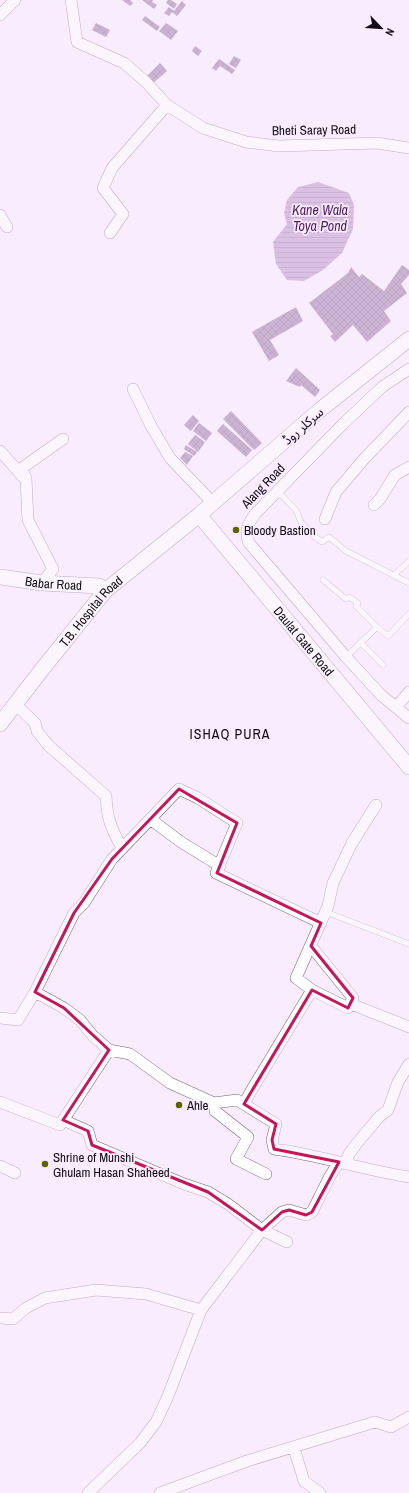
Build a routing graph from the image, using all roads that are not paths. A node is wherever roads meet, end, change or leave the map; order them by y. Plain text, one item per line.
1 (15, 0) edge
2 (71, 0) edge
3 (0, 15) edge
4 (167, 105) junction
5 (409, 148) edge
6 (0, 215) edge
7 (8, 227) dead end
8 (110, 233) dead end
9 (409, 339) edge
10 (409, 369) edge
11 (133, 389) dead end
12 (407, 417) edge
13 (63, 439) dead end
14 (0, 450) edge
15 (409, 467) edge
16 (26, 480) junction
17 (277, 491) junction
18 (213, 503) junction
19 (374, 505) dead end
20 (199, 515) junction
21 (325, 520) dead end
22 (409, 561) edge
23 (394, 575) junction
24 (0, 577) edge
25 (323, 580) dead end
26 (42, 583) junction
27 (409, 583) edge
28 (105, 591) junction
29 (409, 614) edge
30 (377, 627) junction
31 (361, 643) junction
32 (346, 657) junction
33 (383, 665) dead end
34 (409, 692) edge
35 (15, 704) junction
36 (396, 707) junction
37 (409, 718) edge
38 (0, 724) edge
39 (409, 767) edge
40 (376, 805) dead end
41 (150, 819) junction
42 (122, 848) junction
43 (220, 866) junction
44 (326, 912) junction
45 (320, 923) junction
46 (409, 944) edge
47 (311, 946) junction
48 (312, 990) junction
49 (35, 992) junction
50 (351, 1004) junction
51 (0, 1018) edge
52 (409, 1027) edge
53 (109, 1050) junction
54 (409, 1064) edge
55 (0, 1102) edge
56 (214, 1103) junction
57 (244, 1104) junction
58 (63, 1120) junction
59 (342, 1163) junction
60 (0, 1166) edge
61 (15, 1173) dead end
62 (266, 1174) dead end
63 (409, 1177) edge
64 (262, 1230) junction
65 (287, 1242) dead end
66 (201, 1310) junction
67 (0, 1318) edge
68 (409, 1417) edge
69 (294, 1448) junction
70 (88, 1493) edge
71 (160, 1493) edge
72 (318, 1493) edge

1 - 3 street
2 - 4 street, Bheti Saray Road
4 - 5 street, Bheti Saray Road
4 - 8 street
6 - 7 street
9 - 18 main road, سرکلر روڈ
10 - 17 street, Alang Road
11 - 18 street
12 - 21 street
13 - 16 street
14 - 16 street
15 - 19 street
16 - 26 street
17 - 23 lane
17 - 32 street, Alang Road
18 - 20 main road, سرکلر روڈ
20 - 28 main road, T.B. Hospital Road
20 - 39 main road, Daulat Gate Road
22 - 23 lane
23 - 27 lane
24 - 26 main road, Babar Road
25 - 30 lane
26 - 28 main road, Babar Road
28 - 35 main road, T.B. Hospital Road
29 - 30 lane
30 - 31 lane
31 - 32 lane
31 - 33 lane
32 - 36 street
34 - 36 street
35 - 38 main road, T.B. Hospital Road
35 - 42 street
36 - 37 street
40 - 44 street
41 - 42 street
41 - 43 street
41 - 43 street
42 - 49 street
43 - 45 street
44 - 45 street
44 - 46 lane
45 - 47 street
47 - 48 street
47 - 50 street
48 - 50 street
48 - 57 street
49 - 51 street
49 - 53 street
50 - 52 street
53 - 56 street
53 - 58 street
54 - 59 street
55 - 58 street
56 - 57 street
56 - 62 street
57 - 59 street
58 - 64 street
59 - 63 street
59 - 64 street
60 - 61 street
64 - 65 street
64 - 66 street
66 - 67 street
66 - 70 street
68 - 69 street
69 - 71 street
69 - 72 street

